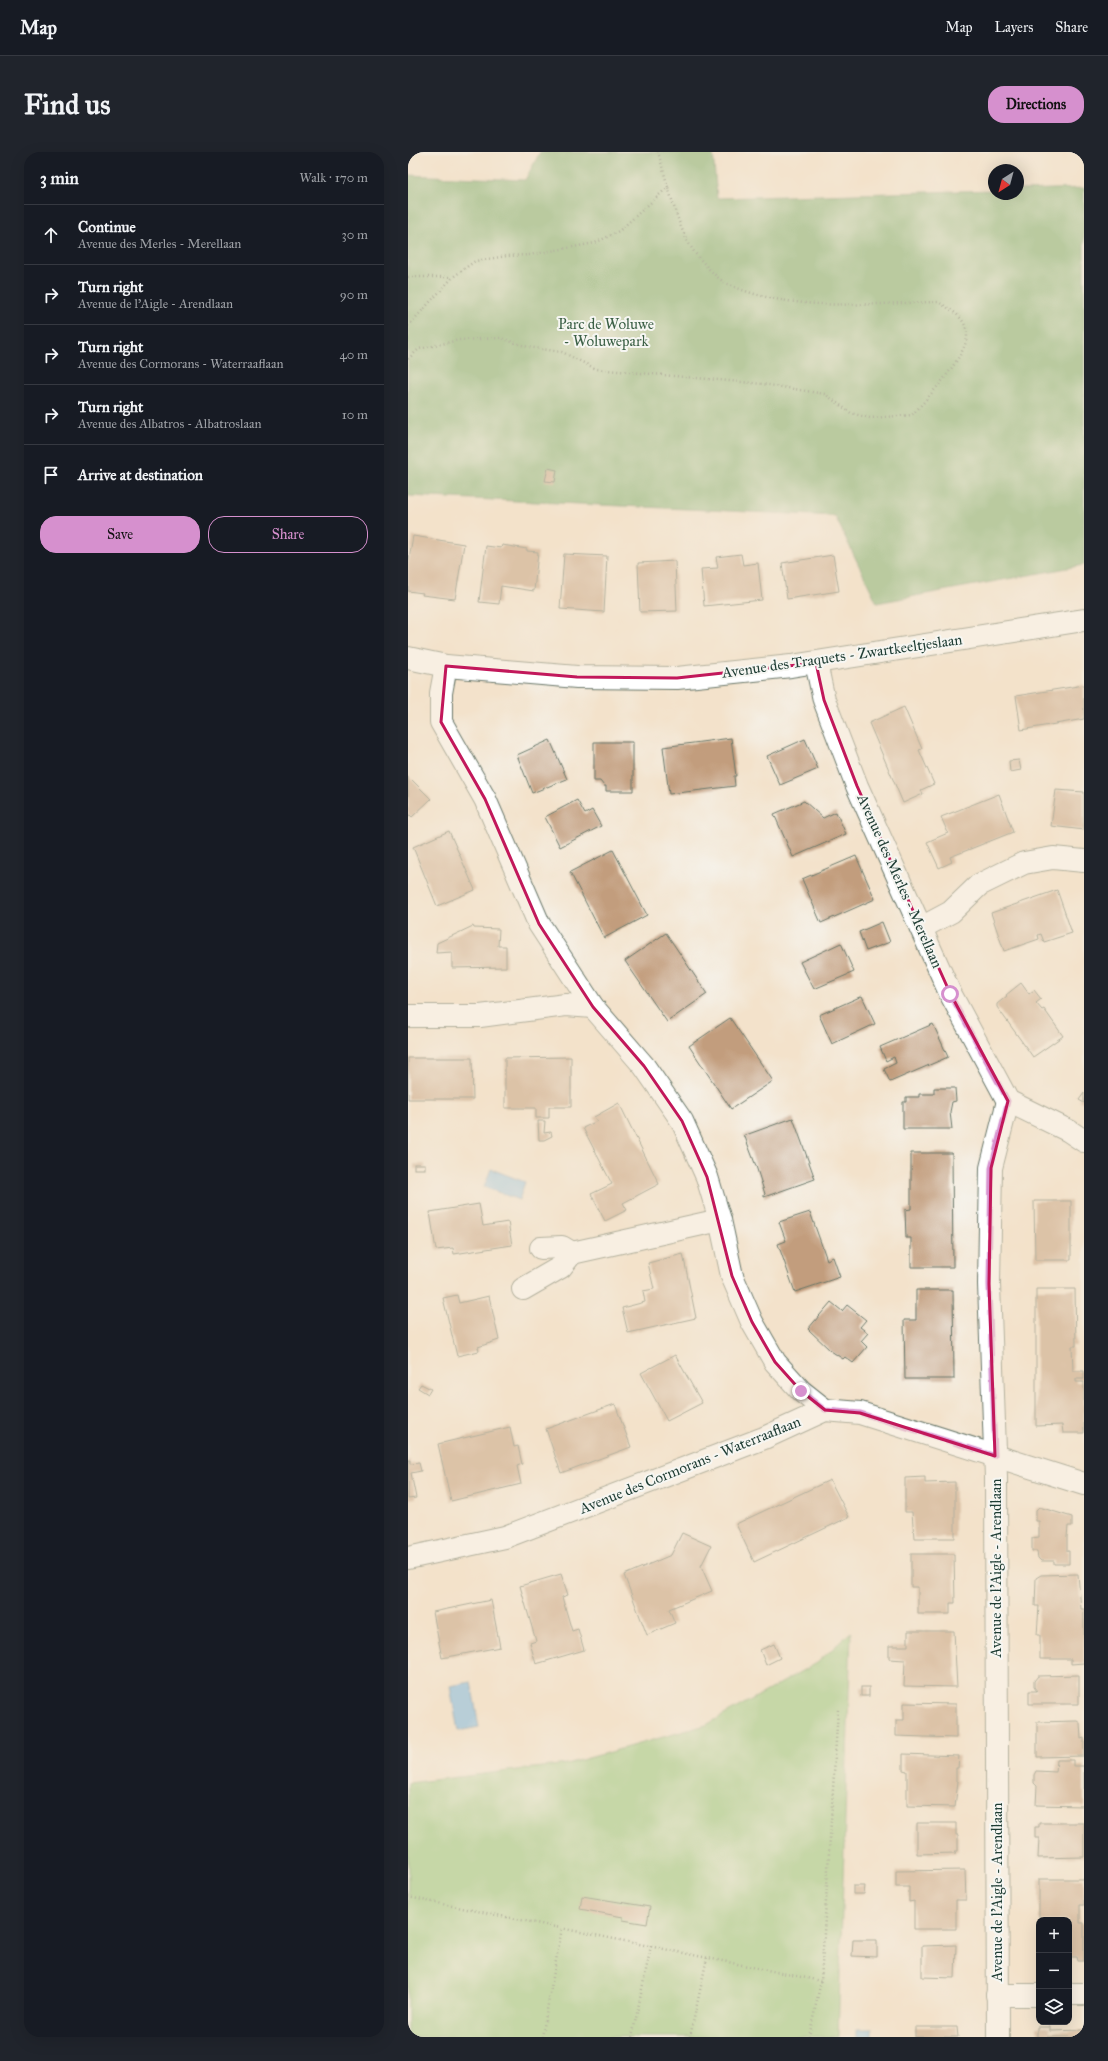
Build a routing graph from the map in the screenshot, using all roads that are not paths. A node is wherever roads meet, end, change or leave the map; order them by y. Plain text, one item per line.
1 (1084, 620) edge
2 (408, 658) edge
3 (816, 663) junction
4 (446, 666) junction
5 (1084, 861) edge
6 (921, 928) junction
7 (594, 1007) junction
8 (408, 1016) edge
9 (1008, 1101) junction
10 (1084, 1141) edge
11 (720, 1220) junction
12 (541, 1248) dead end
13 (572, 1253) junction
14 (523, 1289) dead end
15 (825, 1410) junction
16 (995, 1456) junction
17 (1084, 1484) edge
18 (408, 1558) edge
19 (1072, 1994) edge
20 (1084, 1994) edge
21 (998, 1995) junction
22 (1036, 1995) edge
23 (998, 2037) edge

1 - 3 street, Avenue des Traquets - Zwartkeeltjeslaan
2 - 4 street, Avenue des Traquets - Zwartkeeltjeslaan
3 - 4 street, Avenue des Traquets - Zwartkeeltjeslaan
3 - 6 street, Avenue des Merles - Merellaan
4 - 7 street
5 - 6 street
6 - 9 street, Avenue des Merles - Merellaan
7 - 8 street
7 - 11 street
9 - 10 street
9 - 16 street, Avenue de l'Aigle - Arendlaan
11 - 13 street
11 - 15 street
12 - 13 street
13 - 14 street
15 - 16 street, Avenue des Cormorans - Waterraaflaan
15 - 18 street, Avenue des Cormorans - Waterraaflaan
16 - 17 street, Avenue des Cormorans - Waterraaflaan
16 - 21 street, Avenue de l'Aigle - Arendlaan
19 - 20 street
21 - 22 street
21 - 23 street, Avenue de l'Aigle - Arendlaan

